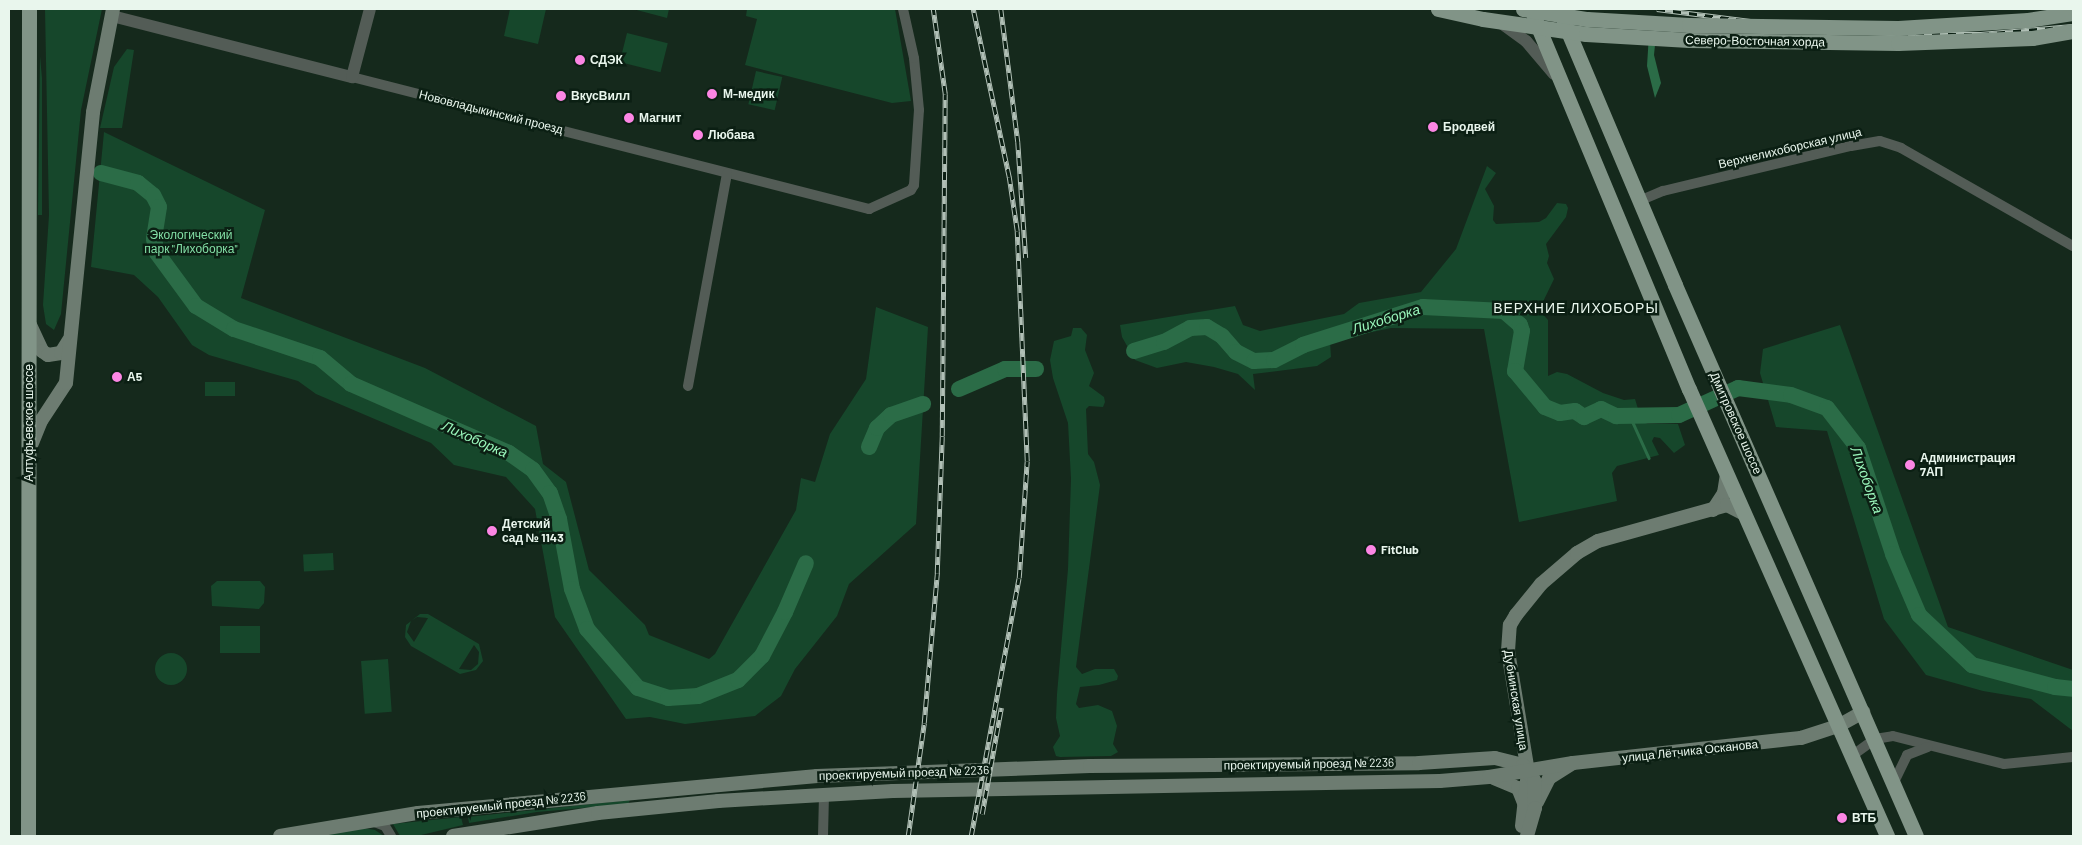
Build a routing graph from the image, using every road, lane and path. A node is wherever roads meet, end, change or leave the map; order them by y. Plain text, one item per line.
1 (29, 9) edge
2 (370, 9) edge
3 (903, 9) edge
4 (1438, 9) edge
5 (1469, 9) edge
6 (1524, 9) edge
7 (1531, 9) edge
8 (1559, 9) edge
9 (113, 12) edge
10 (2073, 13) edge
11 (2073, 31) edge
12 (352, 77) junction
13 (1562, 87) junction
14 (727, 174) junction
15 (1639, 202) junction
16 (2073, 246) edge
17 (28, 319) junction
18 (71, 337) junction
19 (688, 386) dead end
20 (29, 448) junction
21 (1727, 475) junction
22 (1713, 510) junction
23 (1743, 513) junction
24 (1863, 712) junction
25 (1838, 726) junction
26 (1875, 738) junction
27 (1522, 740) junction
28 (1928, 747) junction
29 (1852, 755) junction
30 (2073, 757) edge
31 (1495, 758) junction
32 (1573, 763) junction
33 (1528, 772) junction
34 (1490, 777) junction
35 (1894, 782) junction
36 (824, 796) junction
37 (1530, 808) junction
38 (370, 821) junction
39 (28, 836) edge
40 (280, 836) edge
41 (391, 836) edge
42 (453, 836) edge
43 (823, 836) edge
44 (1521, 836) edge
45 (1527, 836) edge
46 (1887, 836) edge
47 (1916, 836) edge

1 - 17 main road, Алтуфьевское шоссе
2 - 12 street
3 - 14 street, Нововладыкинский проезд
4 - 11 main road, Северо-Восточная хорда, bridge
5 - 13 street
6 - 10 main road, Северо-Восточная хорда, bridge
7 - 13 main road
8 - 15 main road, Дмитровское шоссе
9 - 12 street, Нововладыкинский проезд
9 - 18 main road
12 - 14 street, Нововладыкинский проезд
13 - 21 main road
14 - 19 street
15 - 16 street, Верхнелихоборская улица
15 - 24 main road, Дмитровское шоссе
17 - 18 main road
17 - 20 main road, Алтуфьевское шоссе
18 - 20 main road
20 - 39 main road, Алтуфьевское шоссе
21 - 22 main road
21 - 23 main road
22 - 23 main road, Дубнинская улица
22 - 27 main road, Дубнинская улица
23 - 25 main road
24 - 25 main road, улица Лётчика Осканова
24 - 26 main road, Дмитровское шоссе
25 - 29 main road
25 - 32 main road, улица Лётчика Осканова
26 - 28 street
26 - 29 street
26 - 35 main road, Дмитровское шоссе
27 - 31 main road
27 - 33 main road, Дубнинская улица
28 - 30 street
28 - 35 street
29 - 46 main road
31 - 33 main road, проектируемый проезд № 2236
31 - 38 main road, проектируемый проезд № 2236
32 - 33 main road, проектируемый проезд № 2236
32 - 37 main road, улица Лётчика Осканова
33 - 34 main road, проектируемый проезд № 2236
33 - 37 main road, улица Лётчика Осканова
34 - 36 main road, проектируемый проезд № 2236
34 - 37 main road
35 - 47 main road, Дмитровское шоссе
36 - 42 main road, проектируемый проезд № 2236
36 - 43 street, проектируемый проезд № 2236
37 - 44 main road
37 - 45 main road, улица Лётчика Осканова
38 - 40 main road, проектируемый проезд № 2236
38 - 41 street

